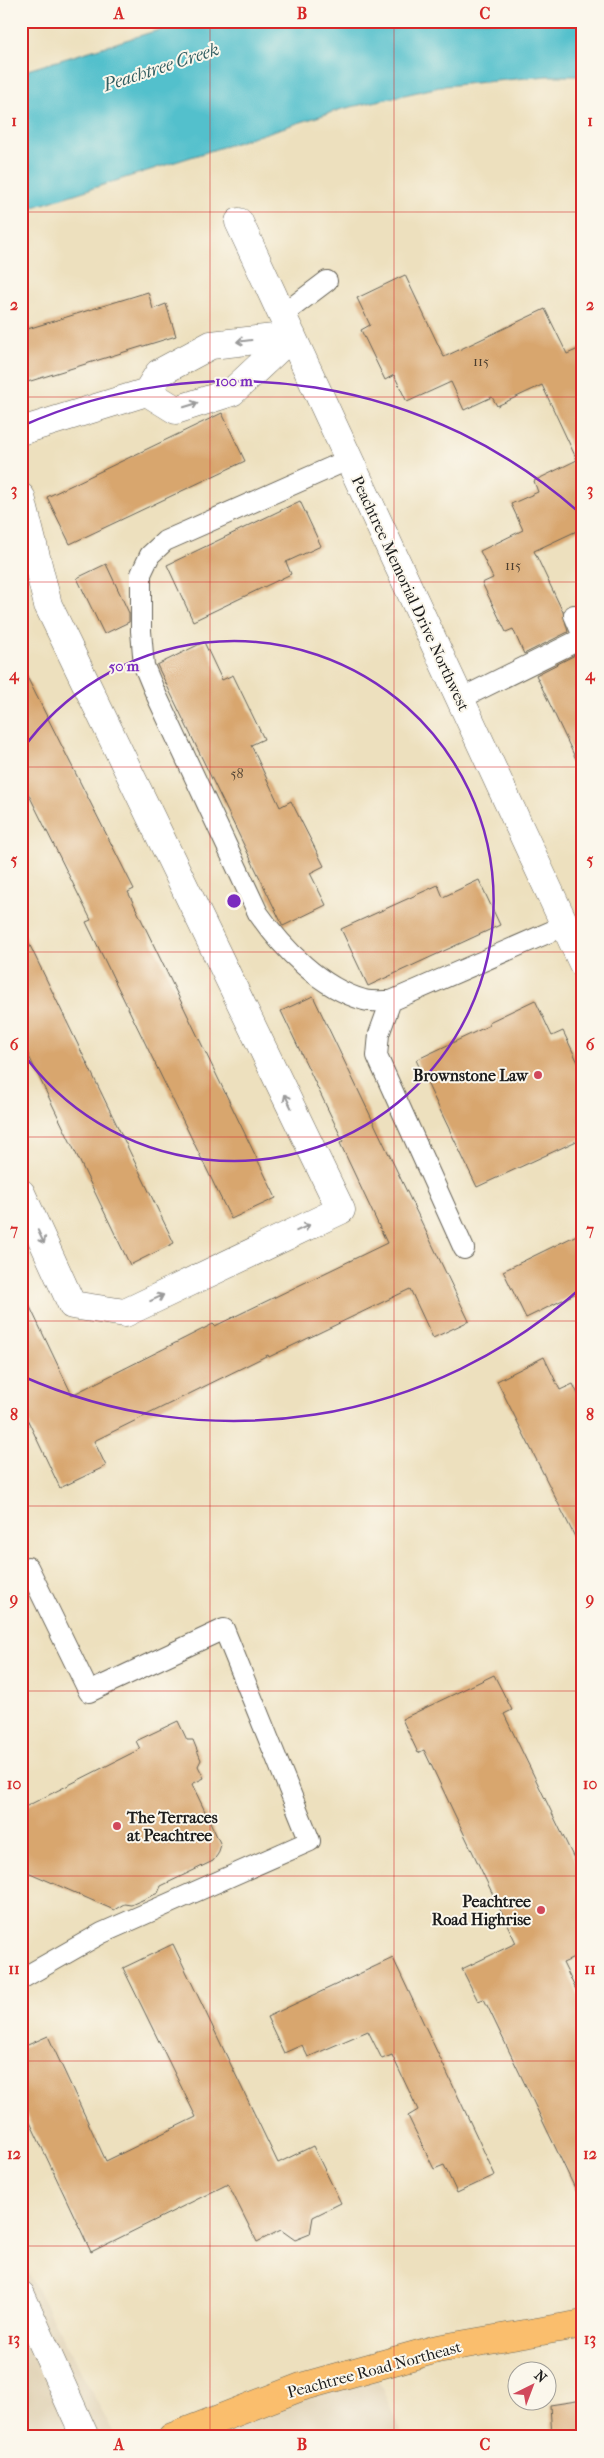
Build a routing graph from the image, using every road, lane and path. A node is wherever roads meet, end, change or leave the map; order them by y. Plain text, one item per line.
1 (240, 222) dead end
2 (328, 281) dead end
3 (287, 325) junction
4 (147, 392) junction
5 (21, 431) edge
6 (350, 459) junction
7 (21, 497) edge
8 (574, 615) dead end
9 (583, 637) edge
10 (460, 700) junction
11 (566, 925) junction
12 (583, 964) edge
13 (392, 1001) junction
14 (21, 1193) edge
15 (464, 1249) dead end
16 (21, 1570) edge
17 (21, 1979) edge
18 (21, 2294) edge
19 (583, 2324) edge
20 (85, 2437) edge
21 (172, 2437) edge

1 - 3 street, Peachtree Memorial Drive Northwest
2 - 3 lane
3 -> 4 street
4 -> 3 street
3 - 6 street, Peachtree Memorial Drive Northwest
4 - 5 street
6 - 10 street, Peachtree Memorial Drive Northwest
6 - 13 lane
14 -> 7 street
8 - 9 lane
9 - 10 lane
10 - 11 street, Peachtree Memorial Drive Northwest
11 - 12 street, Peachtree Memorial Drive Northwest
11 - 13 lane
13 - 15 lane
16 - 17 lane
18 - 20 street
19 - 21 highway, Peachtree Road Northeast

